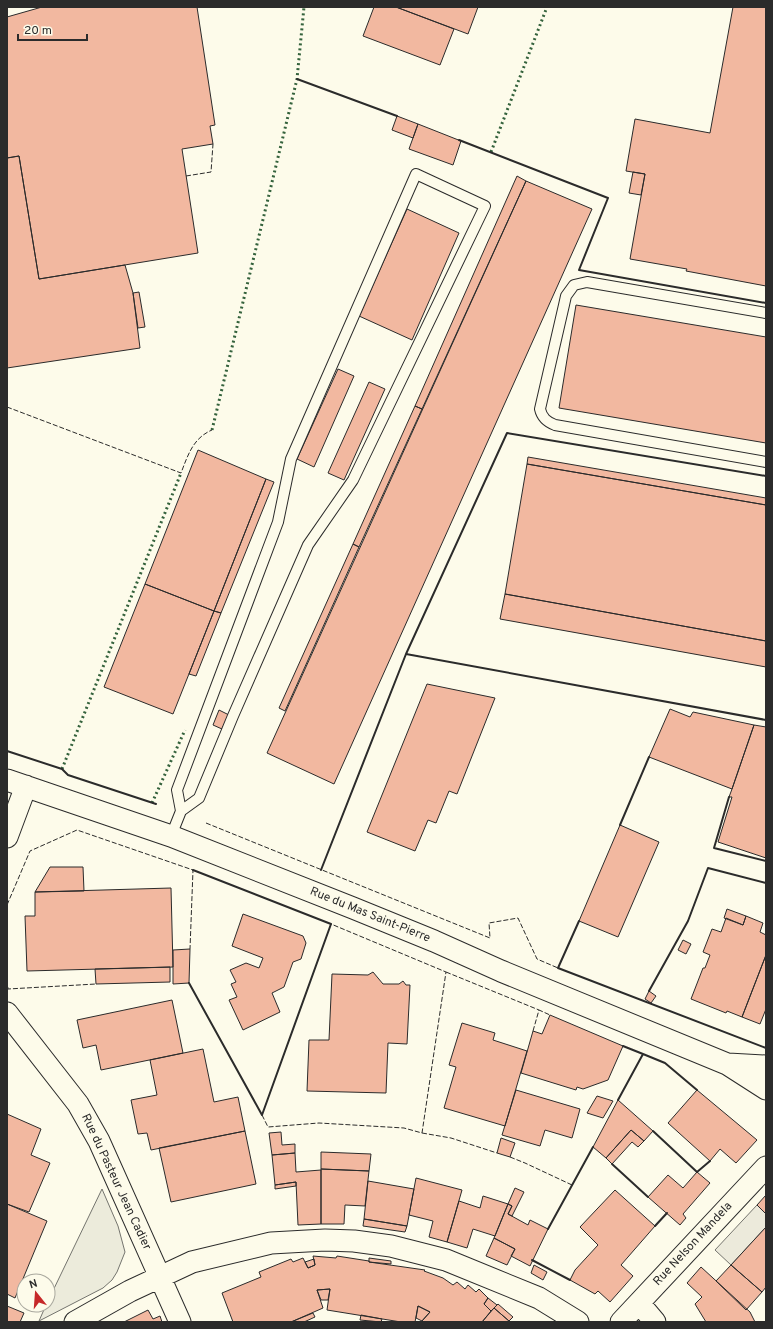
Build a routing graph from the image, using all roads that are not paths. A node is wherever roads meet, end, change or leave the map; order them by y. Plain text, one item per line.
1 (766, 313) edge
2 (766, 462) edge
3 (17, 783) edge
4 (182, 811) junction
5 (7, 836) edge
6 (171, 836) junction
7 (7, 1014) edge
8 (727, 1064) junction
9 (766, 1066) edge
10 (766, 1089) edge
11 (766, 1167) edge
12 (160, 1277) junction
13 (639, 1303) junction
14 (75, 1322) edge
15 (180, 1322) edge
16 (578, 1322) edge
17 (621, 1322) edge
18 (655, 1322) edge

1 - 2 lane
3 - 5 street
3 - 6 street, Rue du Mas Saint-Pierre
4 - 4 lane
4 - 6 lane
6 - 8 street, Rue du Mas Saint-Pierre
7 - 12 street, Rue du Pasteur Jean Cadier
8 - 9 street, Rue du Mas Saint-Pierre
8 - 10 street, Rue du Mas Saint-Pierre
11 - 13 street, Rue Nelson Mandela
12 - 14 street
12 - 15 street, Rue du Pasteur Jean Cadier
12 - 16 street
13 - 17 street, Rue Nelson Mandela
13 - 18 street

